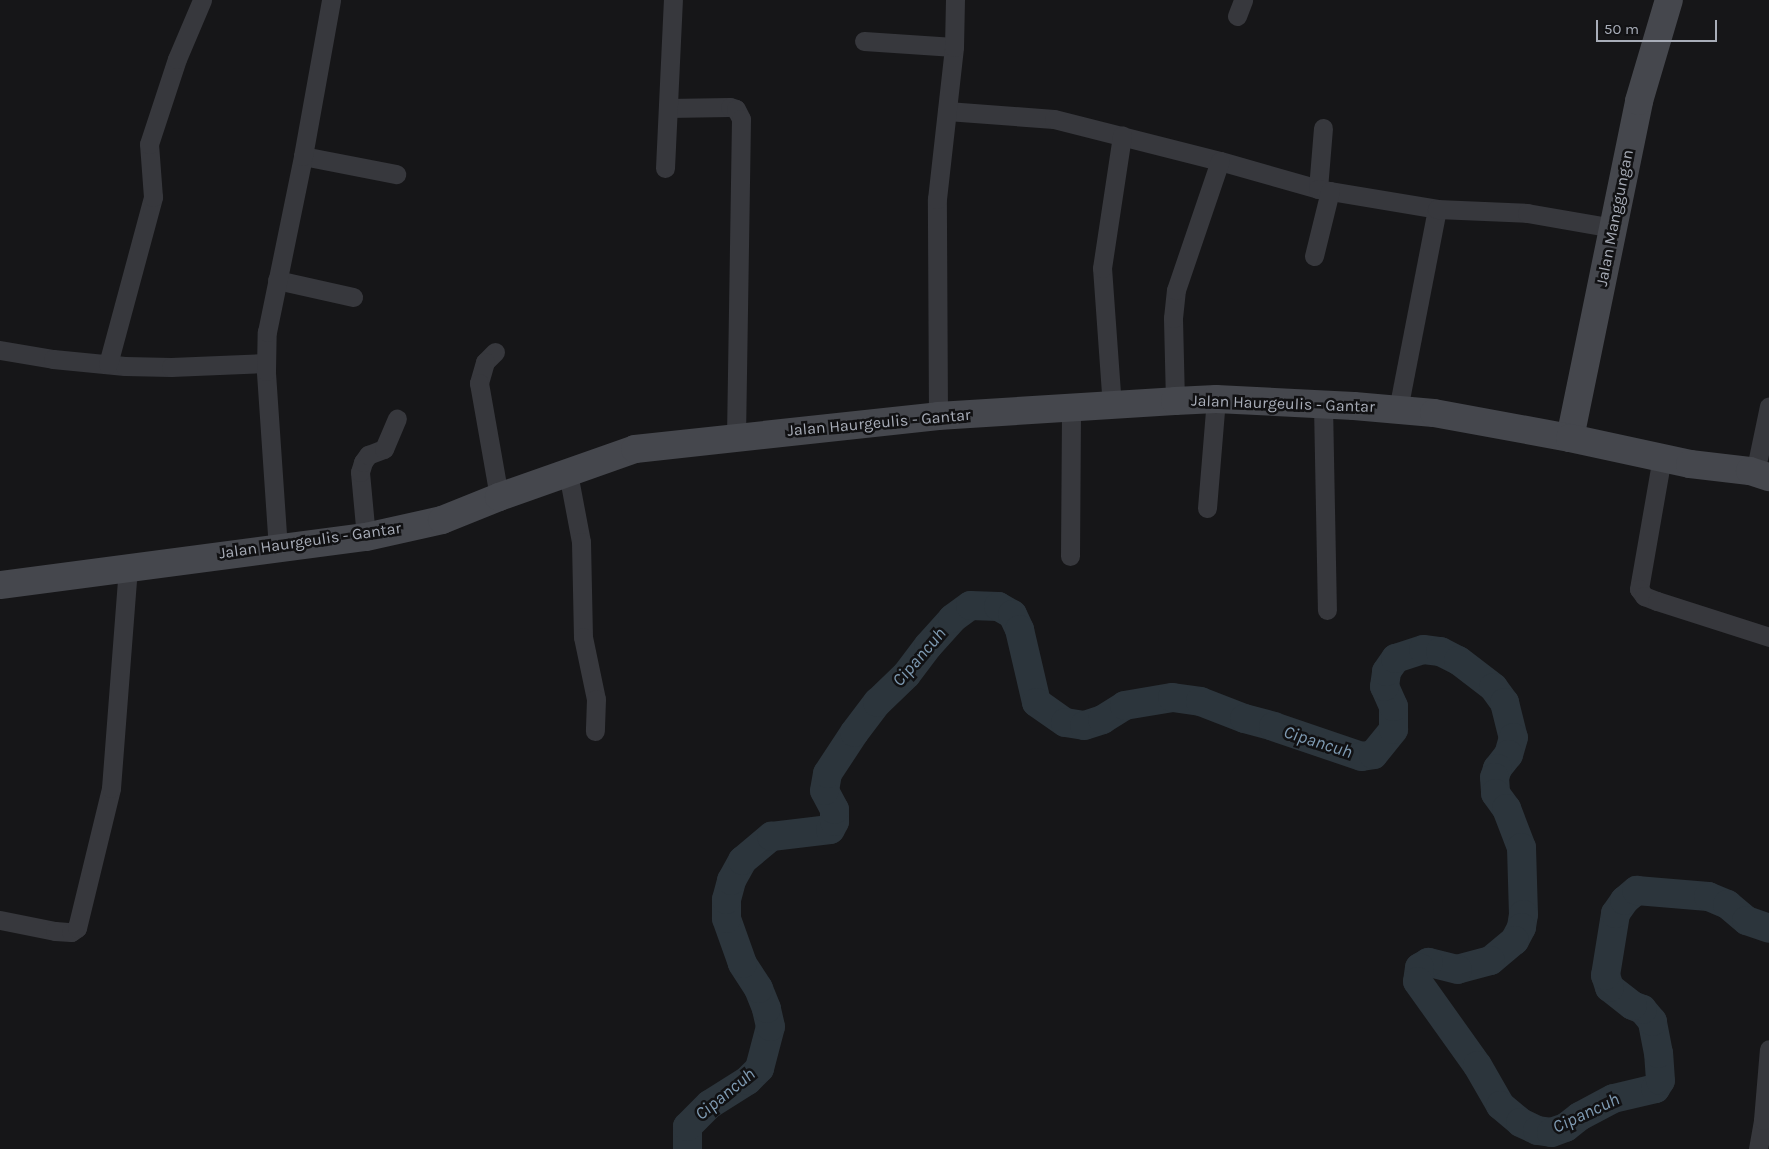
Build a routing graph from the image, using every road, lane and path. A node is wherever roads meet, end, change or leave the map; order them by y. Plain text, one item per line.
1 (202, 0) edge
2 (330, 0) edge
3 (673, 0) edge
4 (955, 0) edge
5 (1669, 0) edge
6 (864, 41) dead end
7 (954, 47) junction
8 (668, 108) junction
9 (947, 110) junction
10 (1323, 128) dead end
11 (1122, 136) junction
12 (303, 156) junction
13 (1220, 161) junction
14 (665, 168) dead end
15 (396, 174) dead end
16 (1324, 190) junction
17 (1437, 209) junction
18 (1613, 228) junction
19 (1314, 256) dead end
20 (277, 280) junction
21 (353, 297) dead end
22 (0, 350) edge
23 (495, 352) dead end
24 (266, 363) junction
25 (108, 364) junction
26 (1216, 399) junction
27 (1175, 401) junction
28 (1112, 406) junction
29 (1323, 406) junction
30 (1769, 406) edge
31 (1071, 407) junction
32 (1398, 409) junction
33 (938, 416) junction
34 (397, 419) dead end
35 (736, 438) junction
36 (1570, 438) junction
37 (1662, 457) junction
38 (568, 473) junction
39 (1762, 475) edge
40 (499, 497) junction
41 (1206, 508) dead end
42 (366, 537) junction
43 (278, 549) junction
44 (1070, 556) dead end
45 (128, 568) junction
46 (0, 585) edge
47 (1327, 610) dead end
48 (1769, 636) edge
49 (595, 731) dead end
50 (0, 920) edge
51 (1769, 1049) edge
52 (1758, 1149) edge

1 - 25 street
2 - 12 street
3 - 8 street
4 - 7 street
5 - 18 street, Jalan Manggungan
6 - 7 street
7 - 9 street
8 - 14 street
8 - 35 street
9 - 11 street
9 - 33 street
10 - 16 street
11 - 13 street
11 - 28 street
12 - 15 street
12 - 20 street
13 - 16 street
13 - 27 street
16 - 17 street
16 - 19 street
17 - 18 street
17 - 32 street
18 - 36 street, Jalan Manggungan
20 - 21 street
20 - 24 street
22 - 25 street
23 - 40 street
24 - 25 street
24 - 43 street
26 - 27 street, Jalan Haurgeulis - Gantar
26 - 29 street, Jalan Haurgeulis - Gantar
26 - 41 street
27 - 28 street, Jalan Haurgeulis - Gantar
28 - 31 street, Jalan Haurgeulis - Gantar
29 - 32 street, Jalan Haurgeulis - Gantar
29 - 47 street
30 - 39 street
31 - 33 street, Jalan Haurgeulis - Gantar
31 - 44 street
32 - 36 street, Jalan Haurgeulis - Gantar
33 - 35 street, Jalan Haurgeulis - Gantar
34 - 42 street
35 - 38 street, Jalan Haurgeulis - Gantar
36 - 37 street, Jalan Haurgeulis - Gantar
37 - 39 street, Jalan Haurgeulis - Gantar
37 - 48 street
38 - 40 street, Jalan Haurgeulis - Gantar
38 - 49 street
40 - 42 street, Jalan Haurgeulis - Gantar
42 - 43 street, Jalan Haurgeulis - Gantar
43 - 45 street, Jalan Haurgeulis - Gantar
45 - 46 street, Jalan Haurgeulis - Gantar
45 - 50 street
51 - 52 street

